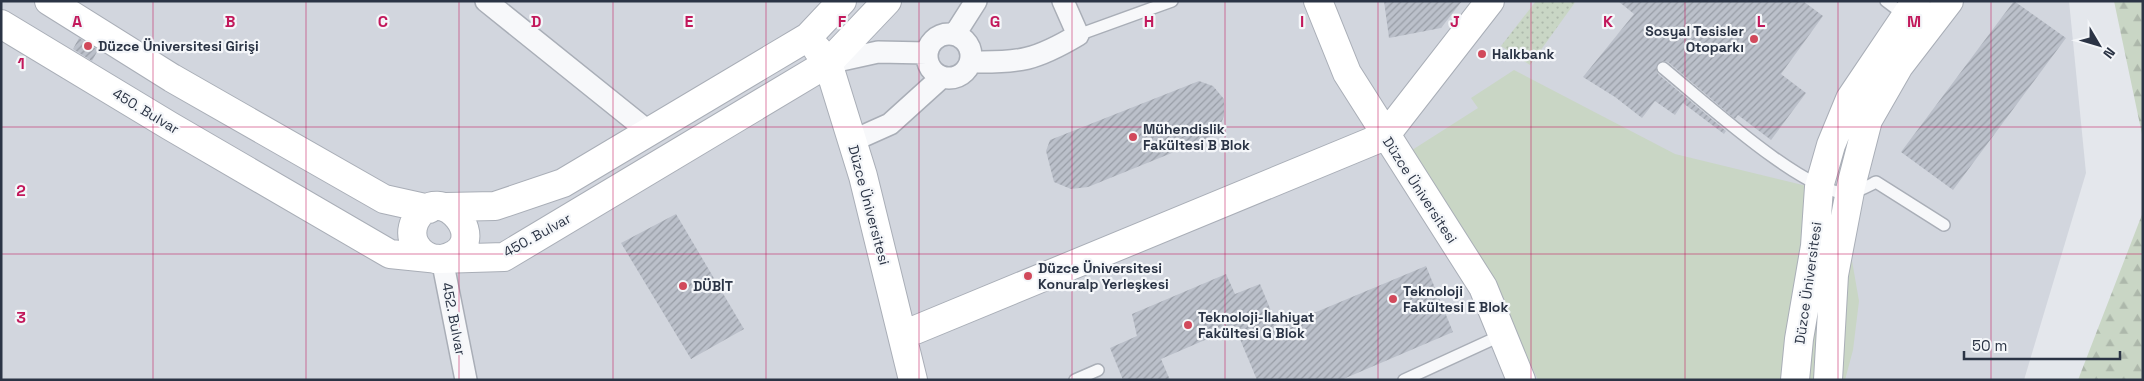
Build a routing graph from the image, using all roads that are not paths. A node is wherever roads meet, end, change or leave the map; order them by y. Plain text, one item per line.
1 (49, 1) edge
2 (486, 1) edge
3 (842, 1) edge
4 (887, 1) edge
5 (976, 1) edge
6 (1063, 1) edge
7 (1172, 1) edge
8 (1318, 1) edge
9 (1490, 1) edge
10 (1949, 1) edge
11 (1909, 12) edge
12 (1, 24) edge
13 (955, 34) junction
14 (1078, 35) junction
15 (808, 38) junction
16 (927, 53) junction
17 (971, 62) junction
18 (828, 63) junction
19 (1663, 68) dead end
20 (942, 76) junction
21 (649, 132) junction
22 (1385, 136) junction
23 (852, 141) junction
24 (1819, 187) junction
25 (1850, 193) junction
26 (437, 208) junction
27 (1944, 224) dead end
28 (439, 259) junction
29 (1502, 334) junction
30 (903, 336) junction
31 (1098, 370) dead end
32 (466, 380) edge
33 (913, 380) edge
34 (1075, 380) edge
35 (1404, 380) edge
36 (1521, 380) edge
37 (1795, 380) edge
38 (1828, 380) edge

1 - 26 street
2 - 21 street
3 - 15 street
4 - 18 street, 450. Bulvar
5 - 13 street
6 - 14 street
7 - 14 lane
8 - 22 street, Düzce Üniversitesi
9 - 22 street
10 - 11 street
11 - 24 street, Düzce Üniversitesi
11 - 25 street
12 - 28 street, 450. Bulvar
13 - 16 street
13 - 17 street
14 - 17 street
15 - 18 street, Düzce Üniversitesi
15 - 21 street
16 - 18 street
16 - 20 street
17 - 20 street
18 - 23 street, Düzce Üniversitesi
18 - 28 street, 450. Bulvar
19 - 24 lane
20 - 23 street
21 - 26 street
22 - 29 street, Düzce Üniversitesi
22 - 30 street
23 - 30 street, Düzce Üniversitesi
24 - 25 lane
24 - 37 street, Düzce Üniversitesi
25 - 27 lane
25 - 38 street
26 - 28 street
26 - 28 street
28 - 32 street, 452. Bulvar
29 - 35 lane
29 - 36 street, Düzce Üniversitesi
30 - 33 street, Düzce Üniversitesi
31 - 34 lane

